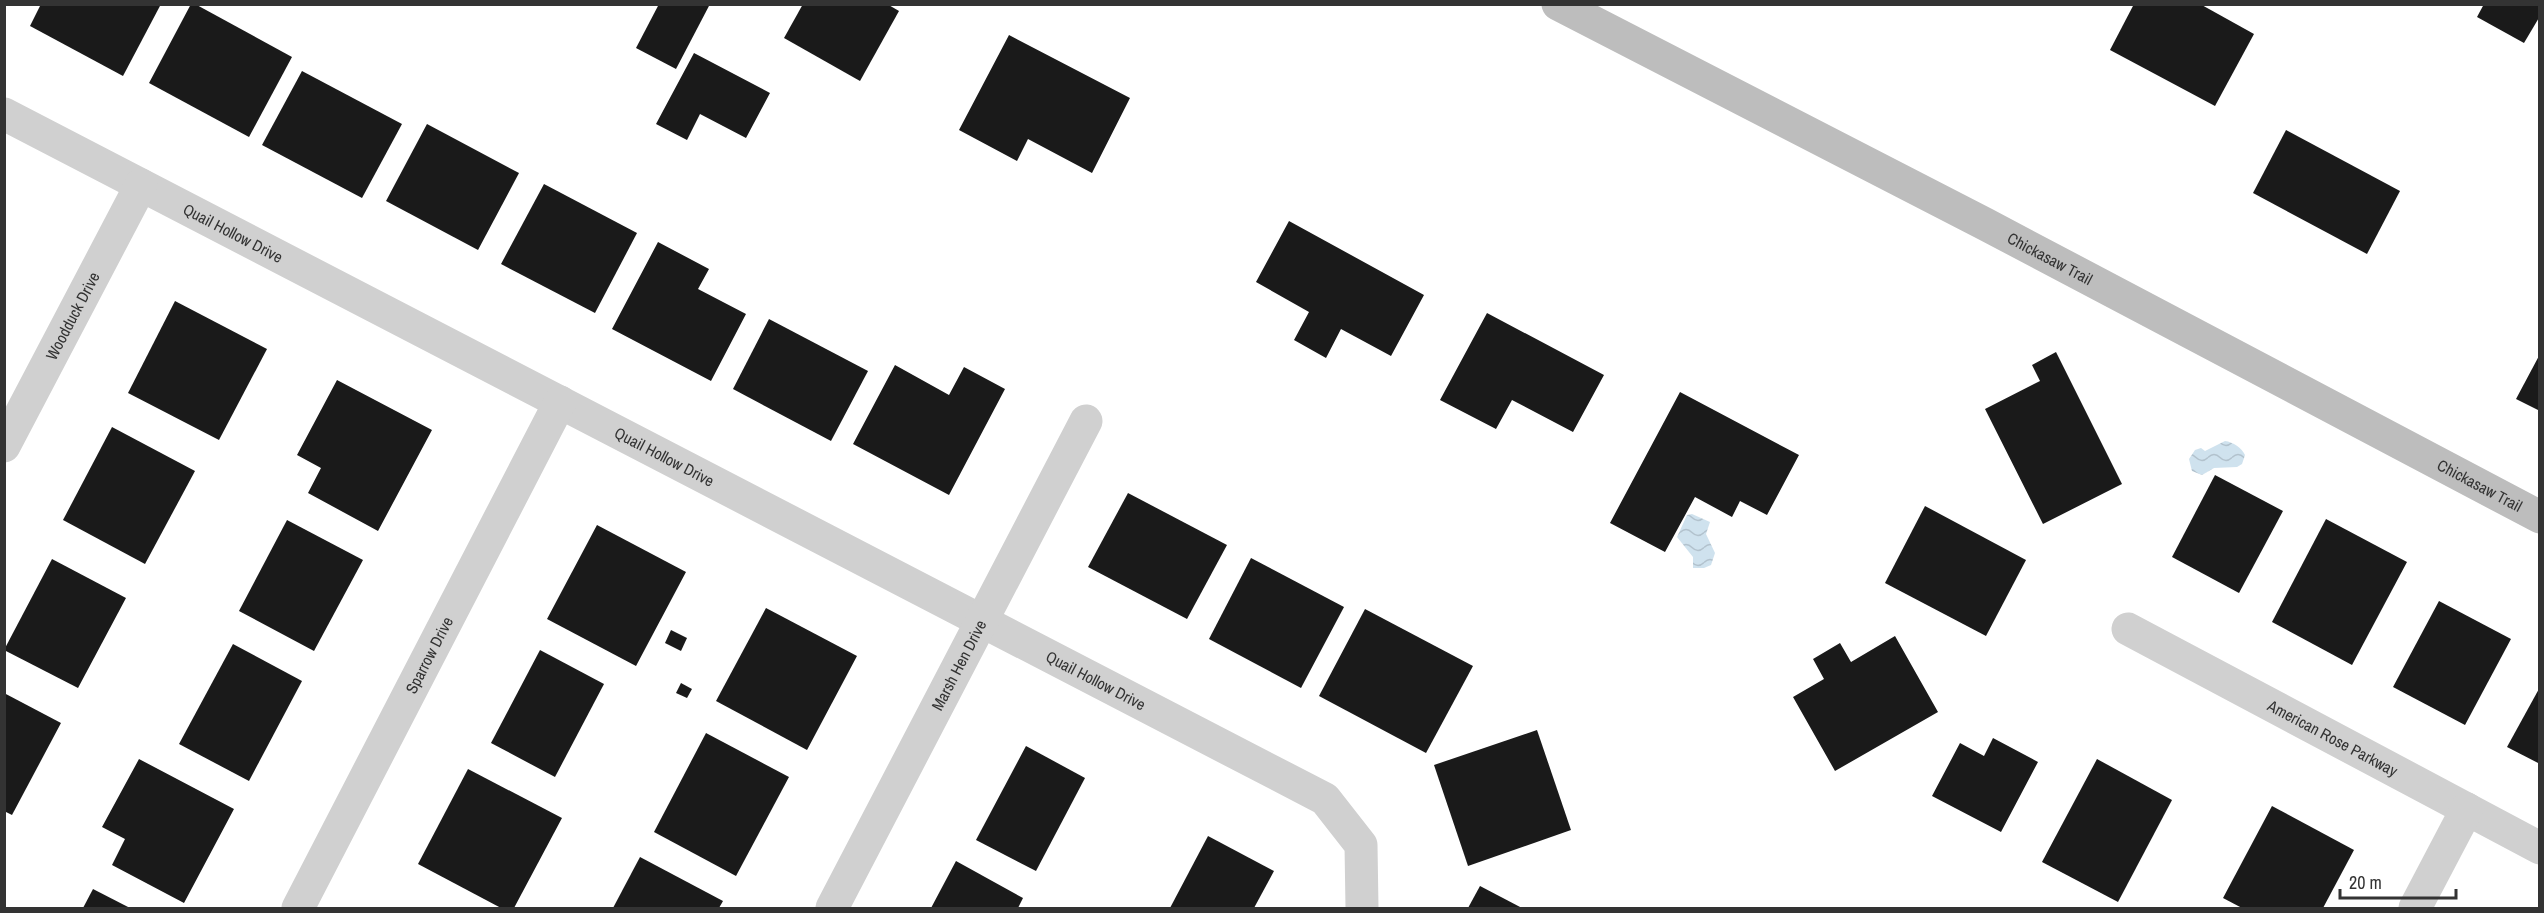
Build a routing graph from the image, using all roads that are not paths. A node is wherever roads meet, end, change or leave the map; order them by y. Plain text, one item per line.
1 (1557, 4) edge
2 (4, 114) edge
3 (141, 185) junction
4 (560, 402) junction
5 (1086, 421) dead end
6 (4, 446) edge
7 (2540, 517) edge
8 (982, 621) junction
9 (2128, 629) dead end
10 (2467, 809) junction
11 (2540, 848) edge
12 (298, 909) edge
13 (832, 909) edge
14 (1362, 909) edge
15 (2415, 909) edge

1 - 7 street, Chickasaw Trail
2 - 3 street, Quail Hollow Drive
3 - 4 street, Quail Hollow Drive
3 - 6 street, Woodduck Drive
4 - 8 street, Quail Hollow Drive
4 - 12 street, Sparrow Drive
5 - 8 street, Marsh Hen Drive
8 - 13 street, Marsh Hen Drive
8 - 14 street, Quail Hollow Drive
9 - 10 street, American Rose Parkway
10 - 11 street, American Rose Parkway
10 - 15 street

